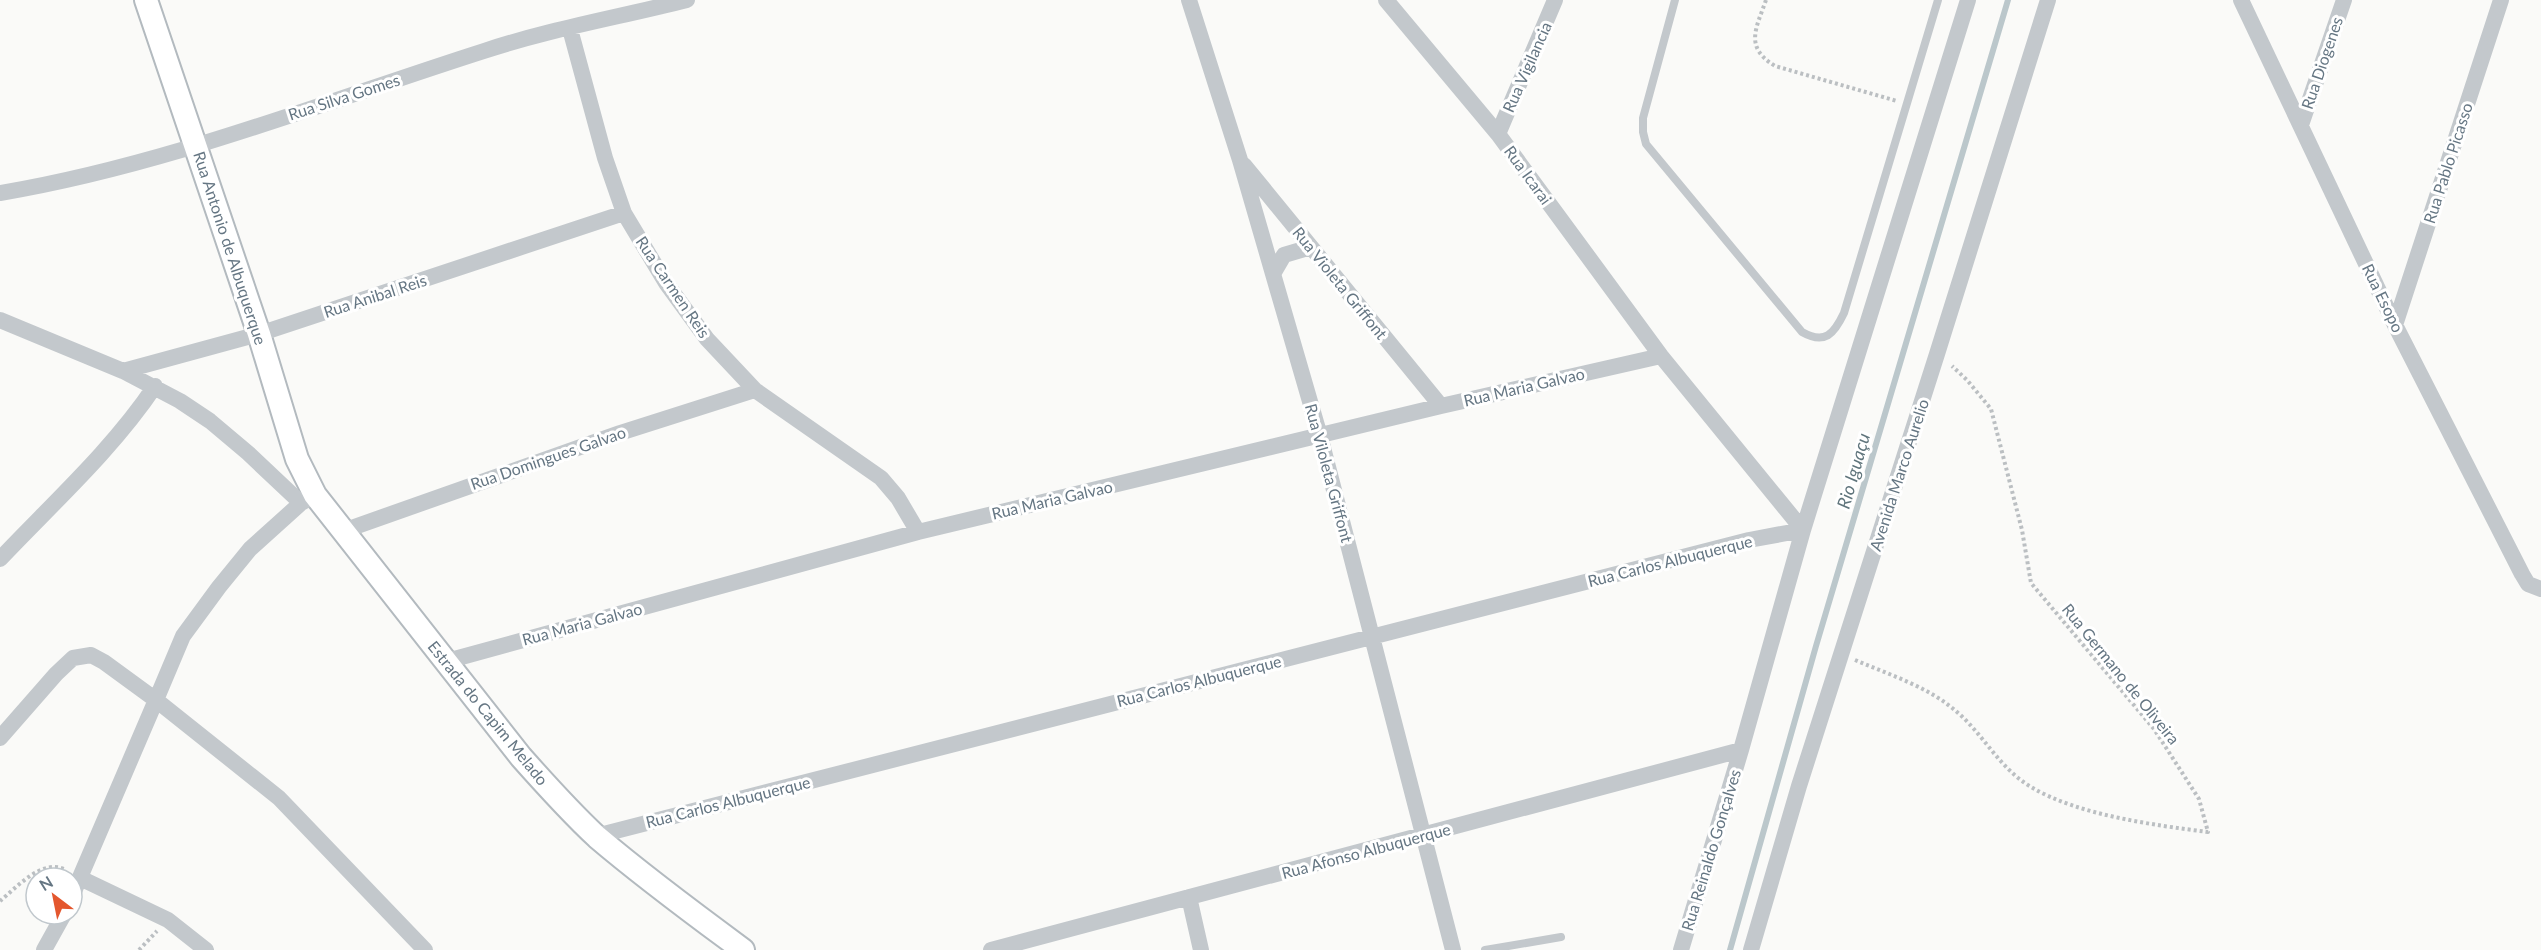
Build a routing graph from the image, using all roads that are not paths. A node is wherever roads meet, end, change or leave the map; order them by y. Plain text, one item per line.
1 (146, 0) edge
2 (687, 0) edge
3 (1190, 0) edge
4 (1386, 0) edge
5 (1555, 0) edge
6 (1675, 0) edge
7 (1938, 0) edge
8 (1968, 0) edge
9 (2048, 0) edge
10 (2241, 0) edge
11 (2344, 0) edge
12 (2501, 0) edge
13 (570, 29) junction
14 (2301, 125) junction
15 (1498, 134) junction
16 (197, 146) junction
17 (1239, 160) junction
18 (0, 193) edge
19 (624, 213) junction
20 (1311, 247) junction
21 (1273, 274) junction
22 (0, 320) edge
23 (2395, 325) junction
24 (259, 334) junction
25 (1661, 356) junction
26 (123, 371) junction
27 (155, 386) junction
28 (755, 390) junction
29 (1441, 406) junction
30 (1320, 436) junction
31 (308, 499) junction
32 (1803, 530) junction
33 (343, 531) junction
34 (918, 532) junction
35 (0, 559) edge
36 (2538, 589) edge
37 (1371, 636) junction
38 (447, 661) junction
39 (156, 700) junction
40 (0, 738) edge
41 (1741, 750) junction
42 (596, 836) junction
43 (1424, 836) junction
44 (84, 869) edge
45 (84, 880) edge
46 (1189, 897) junction
47 (57, 926) edge
48 (1561, 937) dead end
49 (44, 950) edge
50 (206, 950) edge
51 (425, 950) edge
52 (743, 950) edge
53 (991, 950) edge
54 (1201, 950) edge
55 (1453, 950) edge
56 (1485, 950) edge
57 (1681, 950) edge
58 (1751, 950) edge

1 - 16 street, Rua Antonio de Albuquerque
2 - 13 street, Rua Silva Gomes
3 - 17 street, Rua Viloleta Griffont
4 - 15 street, Rua Icarai
5 - 15 street, Rua Vigilancia
6 - 7 lane
8 - 32 street, Rua Reinaldo Gonçalves
9 - 58 street, Avenida Marco Aurelio
10 - 14 street, Rua Esopo
11 - 14 street, Rua Diogenes
12 - 23 street, Rua Pablo Picasso
13 - 16 street, Rua Silva Gomes
13 - 19 street, Rua Carmen Reis
14 - 23 street, Rua Esopo
15 - 25 street, Rua Icarai
16 - 18 street, Rua Silva Gomes
16 - 24 street, Rua Antonio de Albuquerque
17 - 20 street, Rua Violeta Griffont
17 - 21 street, Rua Viloleta Griffont
19 - 24 street, Rua Anibal Reis
19 - 28 street, Rua Carmen Reis
20 - 21 street
20 - 29 street, Rua Violeta Griffont
21 - 30 street, Rua Viloleta Griffont
22 - 26 street, Estrada do Capim Melado
23 - 36 street, Rua Esopo
24 - 26 street, Rua Anibal Reis
24 - 31 street, Rua Antonio de Albuquerque
25 - 29 street, Rua Maria Galvao
25 - 32 street, Rua Icarai
26 - 27 street, Estrada do Capim Melado
27 - 31 street, Estrada do Capim Melado
27 - 35 street
28 - 33 street, Rua Domingues Galvao
28 - 34 street, Rua Carmen Reis
29 - 30 street, Rua Maria Galvao
30 - 34 street, Rua Maria Galvao
30 - 37 street, Rua Viloleta Griffont
31 - 33 street, Estrada do Capim Melado
31 - 39 street
32 - 37 street, Rua Carlos Albuquerque
32 - 41 street, Rua Reinaldo Gonçalves
33 - 38 street, Estrada do Capim Melado
34 - 38 street, Rua Maria Galvao
37 - 42 street, Rua Carlos Albuquerque
37 - 43 street, Rua Viloleta Griffont
38 - 42 street, Estrada do Capim Melado
39 - 40 street
39 - 44 street
39 - 51 street
41 - 43 street, Rua Afonso Albuquerque
41 - 57 street, Rua Reinaldo Gonçalves
42 - 52 street, Estrada do Capim Melado
43 - 46 street, Rua Afonso Albuquerque
43 - 55 street, Rua Viloleta Griffont
45 - 50 street
46 - 53 street, Rua Afonso Albuquerque
46 - 54 street
47 - 49 street
48 - 56 lane

